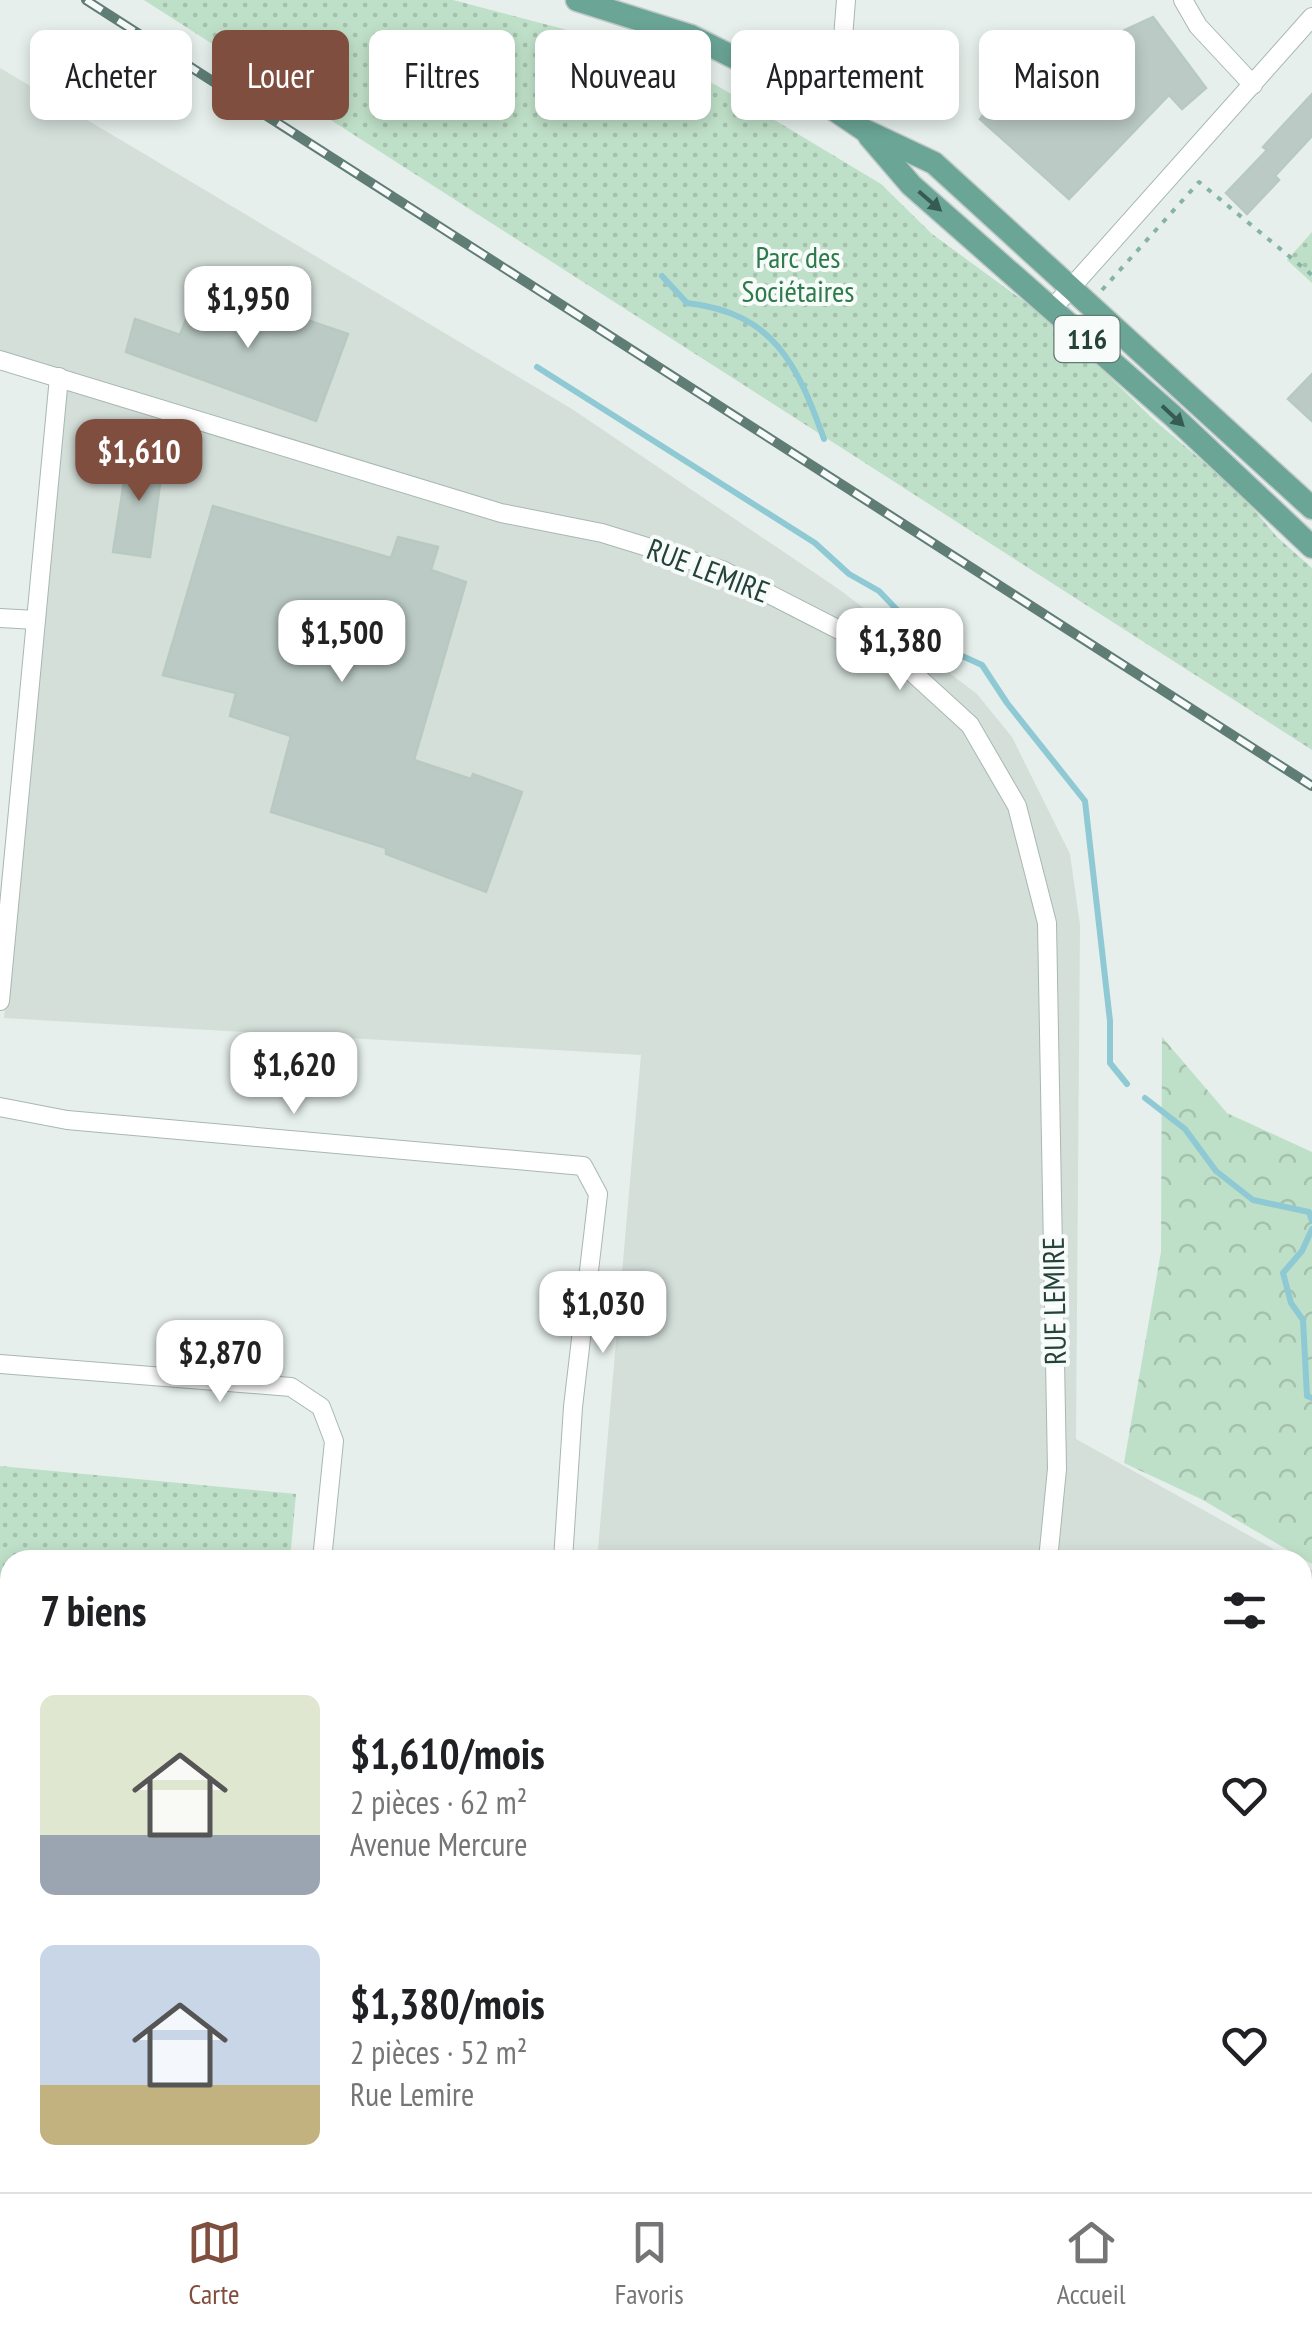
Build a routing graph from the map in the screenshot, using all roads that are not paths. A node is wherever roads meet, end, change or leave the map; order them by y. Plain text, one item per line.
1 (846, 0) edge
2 (1184, 0) edge
3 (589, 2) edge
4 (1312, 18) edge
5 (844, 30) edge
6 (731, 56) edge
7 (1253, 85) junction
8 (849, 120) edge
9 (864, 130) junction
10 (1072, 287) junction
11 (1052, 308) junction
12 (0, 360) edge
13 (58, 377) junction
14 (1312, 508) edge
15 (1312, 547) edge
16 (0, 618) edge
17 (36, 620) junction
18 (0, 1001) edge
19 (0, 1107) edge
20 (0, 1364) edge
21 (323, 1550) edge
22 (564, 1550) edge
23 (1049, 1550) edge

1 - 5 street
2 - 7 street
3 - 6 main road, 116
4 - 7 street
7 - 10 street
8 - 9 main road, 116
9 - 10 main road, 116
9 -> 11 main road, 116
10 - 11 street
10 - 14 main road, 116
11 -> 15 main road, 116
12 - 13 street, RUE LEMIRE
13 - 17 street
13 - 23 street, RUE LEMIRE
16 - 17 street
17 - 18 street
19 - 22 street
20 - 21 street

